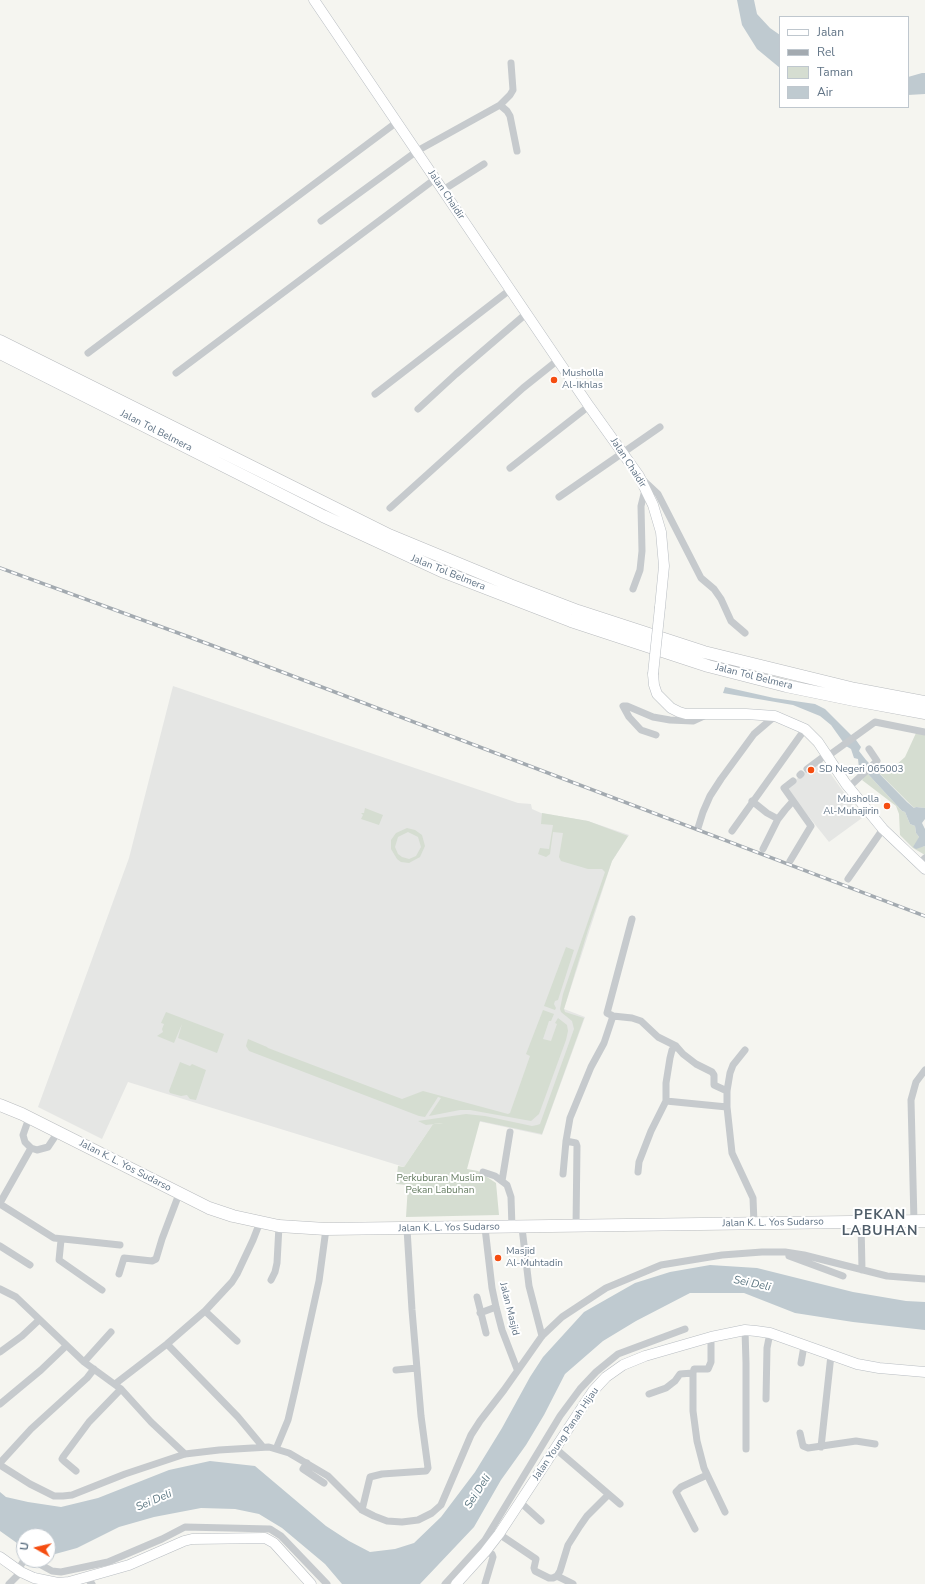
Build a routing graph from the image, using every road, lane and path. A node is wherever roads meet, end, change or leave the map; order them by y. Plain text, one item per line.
1 (314, 0) edge
2 (511, 63) dead end
3 (500, 105) junction
4 (397, 122) junction
5 (417, 151) junction
6 (517, 151) dead end
7 (484, 164) dead end
8 (435, 179) junction
9 (443, 190) junction
10 (321, 221) dead end
11 (511, 289) junction
12 (527, 313) junction
13 (0, 341) edge
14 (0, 353) edge
15 (88, 353) dead end
16 (558, 360) junction
17 (176, 373) dead end
18 (375, 394) dead end
19 (589, 406) junction
20 (418, 409) dead end
21 (660, 427) dead end
22 (622, 452) junction
23 (510, 468) dead end
24 (639, 476) junction
25 (645, 490) junction
26 (559, 497) dead end
27 (390, 508) dead end
28 (632, 589) dead end
29 (746, 633) dead end
30 (925, 702) edge
31 (925, 713) edge
32 (706, 715) junction
33 (775, 716) junction
34 (805, 729) junction
35 (925, 732) edge
36 (656, 735) dead end
37 (869, 749) dead end
38 (828, 755) junction
39 (807, 769) dead end
40 (793, 781) dead end
41 (849, 787) junction
42 (752, 801) junction
43 (794, 801) junction
44 (778, 819) junction
45 (698, 828) dead end
46 (883, 829) junction
47 (732, 831) dead end
48 (763, 849) dead end
49 (790, 861) dead end
50 (923, 864) edge
51 (848, 879) dead end
52 (632, 919) dead end
53 (614, 1016) junction
54 (676, 1046) junction
55 (745, 1050) dead end
56 (925, 1070) edge
57 (727, 1091) junction
58 (666, 1101) junction
59 (0, 1105) edge
60 (727, 1107) junction
61 (29, 1118) junction
62 (58, 1132) junction
63 (510, 1132) dead end
64 (566, 1141) junction
65 (31, 1148) junction
66 (483, 1172) dead end
67 (638, 1172) dead end
68 (563, 1174) dead end
69 (502, 1181) junction
70 (179, 1194) junction
71 (0, 1204) edge
72 (260, 1222) junction
73 (861, 1222) junction
74 (919, 1222) edge
75 (754, 1223) junction
76 (280, 1226) junction
77 (576, 1227) junction
78 (485, 1228) junction
79 (517, 1228) junction
80 (407, 1229) junction
81 (326, 1230) junction
82 (61, 1240) junction
83 (120, 1245) dead end
84 (0, 1246) edge
85 (777, 1252) junction
86 (30, 1265) dead end
87 (862, 1270) junction
88 (120, 1274) dead end
89 (844, 1276) dead end
90 (925, 1279) edge
91 (271, 1280) dead end
92 (0, 1289) edge
93 (102, 1290) dead end
94 (477, 1298) dead end
95 (496, 1307) junction
96 (205, 1311) junction
97 (480, 1313) junction
98 (39, 1320) junction
99 (685, 1329) dead end
100 (745, 1330) junction
101 (111, 1332) dead end
102 (486, 1333) dead end
103 (770, 1333) junction
104 (542, 1336) junction
105 (711, 1337) junction
106 (237, 1341) dead end
107 (167, 1344) junction
108 (66, 1346) junction
109 (804, 1346) junction
110 (0, 1352) edge
111 (830, 1355) junction
112 (84, 1362) junction
113 (801, 1363) dead end
114 (417, 1368) junction
115 (94, 1369) junction
116 (518, 1369) junction
117 (396, 1370) dead end
118 (925, 1372) edge
119 (693, 1373) junction
120 (118, 1387) junction
121 (648, 1394) dead end
122 (766, 1399) dead end
123 (0, 1404) edge
124 (800, 1433) dead end
125 (875, 1444) dead end
126 (263, 1447) junction
127 (821, 1447) junction
128 (276, 1448) junction
129 (556, 1449) junction
130 (746, 1449) dead end
131 (185, 1454) junction
132 (307, 1463) junction
133 (0, 1464) edge
134 (76, 1471) dead end
135 (707, 1475) junction
136 (324, 1483) dead end
137 (608, 1494) junction
138 (520, 1502) junction
139 (620, 1504) dead end
140 (362, 1510) junction
141 (725, 1512) dead end
142 (541, 1521) dead end
143 (695, 1529) dead end
144 (499, 1534) junction
145 (485, 1552) junction
146 (0, 1557) edge
147 (21, 1568) edge
148 (47, 1568) edge
149 (20, 1571) junction
150 (557, 1576) junction
151 (89, 1581) edge
152 (9, 1584) edge
153 (311, 1584) edge
154 (327, 1584) edge
155 (445, 1584) edge
156 (456, 1584) edge
157 (485, 1584) edge
158 (573, 1584) edge

1 - 4 street, Jalan Chaidir
2 - 3 street
3 - 5 street
3 - 6 street
4 - 5 street, Jalan Chaidir
4 - 15 street
5 - 8 street, Jalan Chaidir
5 - 10 street
7 - 9 street
8 - 9 street, Jalan Chaidir
8 - 17 street
9 - 11 street, Jalan Chaidir
11 - 12 street, Jalan Chaidir
11 - 18 street
12 - 16 street, Jalan Chaidir
12 - 20 street
13 - 30 highway, Jalan Tol Belmera
14 - 31 highway, Jalan Tol Belmera
16 - 19 street, Jalan Chaidir
16 - 27 street
19 - 22 street, Jalan Chaidir
19 - 23 street
21 - 22 street
22 - 24 street, Jalan Chaidir
22 - 26 street
24 - 25 street, Jalan Chaidir
24 - 29 street
25 - 28 street
25 - 32 street, Jalan Chaidir, bridge
32 - 33 street, Jalan Chaidir
32 - 36 street
33 - 34 street, Jalan Chaidir
33 - 45 street
34 - 38 street, Jalan Chaidir
34 - 42 street
35 - 38 street
37 - 41 street
38 - 39 street
38 - 41 street, Jalan Chaidir
40 - 43 street
41 - 46 street, Jalan Chaidir
42 - 44 street
42 - 47 street
43 - 44 street
43 - 49 street
44 - 48 street
46 - 50 street, Jalan Chaidir
46 - 51 street
52 - 53 street
53 - 54 street
53 - 64 street
54 - 57 street
54 - 58 street
55 - 57 street
56 - 74 street
57 - 60 street
58 - 60 street
58 - 67 street
59 - 61 highway, Jalan K. L. Yos Sudarso
60 - 75 street
61 - 62 highway, Jalan K. L. Yos Sudarso
61 - 65 street
62 - 65 street
62 - 70 highway, Jalan K. L. Yos Sudarso
63 - 69 street
64 - 68 street
64 - 77 street
65 - 71 street
66 - 69 street
69 - 79 street
70 - 72 highway, Jalan K. L. Yos Sudarso
70 - 88 street
71 - 82 street
72 - 76 highway, Jalan K. L. Yos Sudarso
72 - 96 street
73 - 74 highway, Jalan K. L. Yos Sudarso
73 - 75 highway, Jalan K. L. Yos Sudarso
73 - 87 street
75 - 77 highway, Jalan K. L. Yos Sudarso
76 - 81 highway, Jalan K. L. Yos Sudarso
76 - 91 street
77 - 79 highway, Jalan K. L. Yos Sudarso
78 - 79 highway, Jalan K. L. Yos Sudarso
78 - 80 highway, Jalan K. L. Yos Sudarso
78 - 95 street, Jalan Masjid
79 - 104 street
80 - 81 highway, Jalan K. L. Yos Sudarso
80 - 114 street
81 - 128 street
82 - 83 street
82 - 93 street
84 - 86 street
85 - 87 street
85 - 89 street
85 - 104 street
87 - 90 street
92 - 98 street
94 - 97 street
95 - 97 street
95 - 116 street, Jalan Masjid
96 - 106 street
96 - 107 street
97 - 102 street
98 - 108 street
98 - 110 street
99 - 155 street
100 - 103 street, Jalan Young Panah Hijau
100 - 105 street, Jalan Young Panah Hijau
100 - 130 street
101 - 112 street
103 - 109 street, Jalan Young Panah Hijau
103 - 122 street
104 - 116 street
105 - 119 street
105 - 129 street, Jalan Young Panah Hijau
107 - 120 street
107 - 126 street
108 - 112 street
108 - 123 street
109 - 111 street, Jalan Young Panah Hijau
109 - 113 street
111 - 118 street, Jalan Young Panah Hijau
111 - 127 street
112 - 115 street
114 - 117 street
114 - 140 street
115 - 120 street
115 - 133 street
116 - 140 street
119 - 121 street
119 - 135 street
120 - 131 street
120 - 134 street
124 - 127 street
125 - 127 street
126 - 128 street
126 - 131 street
128 - 132 street
129 - 137 street
129 - 138 street, Jalan Young Panah Hijau
131 - 133 street
132 - 136 street
132 - 140 street
135 - 141 street
135 - 143 street
137 - 139 street
137 - 150 street
138 - 142 street
138 - 144 street, Jalan Young Panah Hijau
144 - 145 street, Jalan Young Panah Hijau
144 - 150 street
145 - 156 street, Jalan Young Panah Hijau
145 - 157 street
146 - 149 street
147 - 149 street
148 - 154 street
149 - 151 street
149 - 152 street
150 - 158 street
151 - 153 street

